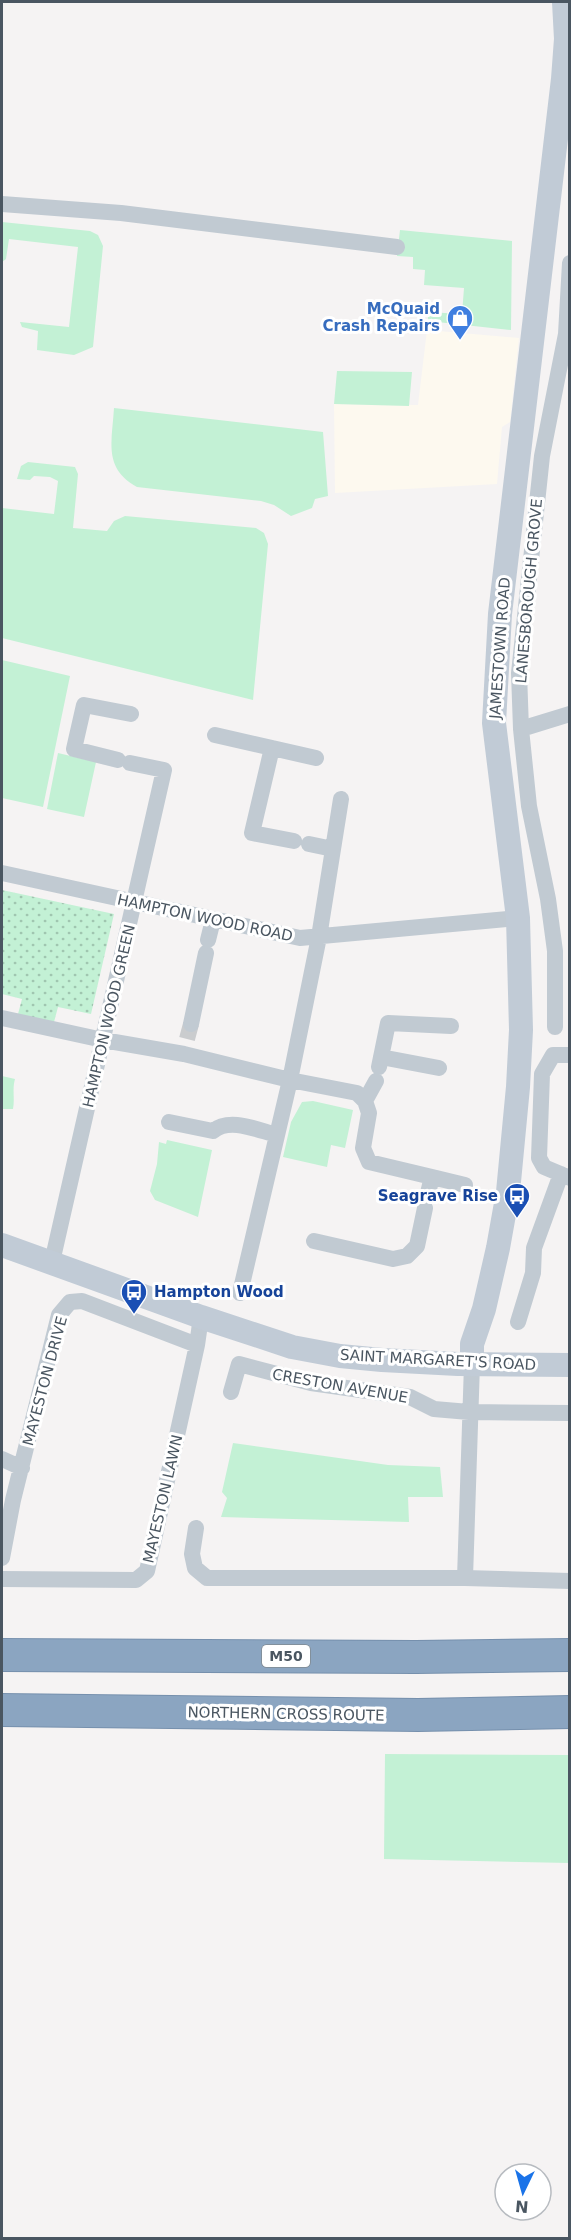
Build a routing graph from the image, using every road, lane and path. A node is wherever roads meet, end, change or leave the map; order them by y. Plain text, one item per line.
1 (564, 2) edge
2 (2, 204) edge
3 (397, 246) dead end
4 (570, 263) edge
5 (131, 714) dead end
6 (570, 714) edge
7 (521, 729) junction
8 (215, 735) dead end
9 (272, 748) junction
10 (316, 758) dead end
11 (340, 799) dead end
12 (333, 849) junction
13 (2, 873) edge
14 (134, 903) junction
15 (518, 918) junction
16 (213, 920) junction
17 (319, 938) junction
18 (550, 1017) dead end
19 (2, 1018) edge
20 (451, 1026) dead end
21 (187, 1039) junction
22 (103, 1040) junction
23 (569, 1055) edge
24 (379, 1068) junction
25 (439, 1068) dead end
26 (290, 1080) junction
27 (365, 1101) junction
28 (169, 1122) dead end
29 (277, 1135) junction
30 (565, 1176) edge
31 (465, 1185) dead end
32 (428, 1193) junction
33 (314, 1240) dead end
34 (2, 1245) edge
35 (52, 1262) junction
36 (240, 1293) dead end
37 (201, 1317) junction
38 (518, 1322) dead end
39 (197, 1345) junction
40 (472, 1364) junction
41 (570, 1365) edge
42 (231, 1392) dead end
43 (469, 1412) junction
44 (570, 1413) edge
45 (2, 1459) edge
46 (22, 1468) junction
47 (196, 1528) dead end
48 (2, 1558) edge
49 (465, 1578) junction
50 (2, 1579) edge
51 (570, 1581) edge
52 (2, 1655) edge
53 (570, 1655) edge
54 (2, 1710) edge
55 (570, 1712) edge

1 - 15 street, JAMESTOWN ROAD
2 - 3 street
4 - 7 street, LANESBOROUGH GROVE
5 - 14 street, HAMPTON WOOD GREEN
6 - 7 street
7 - 18 street, LANESBOROUGH GROVE
8 - 9 street
9 - 10 street
9 - 12 street
11 - 12 street
12 - 17 street
13 - 14 street, HAMPTON WOOD ROAD
14 - 16 street, HAMPTON WOOD ROAD
14 - 22 street, HAMPTON WOOD GREEN
15 - 17 street, HAMPTON WOOD ROAD
15 - 40 street, JAMESTOWN ROAD
16 - 17 street, HAMPTON WOOD ROAD
16 - 21 street
17 - 26 street
19 - 22 street
20 - 24 street
21 - 22 street
21 - 26 street
22 - 35 street, HAMPTON WOOD GREEN
23 - 30 street
24 - 25 street
24 - 27 street
26 - 27 street
26 - 29 street
27 - 32 street
28 - 29 street
29 - 36 street
30 - 38 street
31 - 32 street
32 - 33 street
34 - 35 street, SAINT MARGARET'S ROAD
35 - 37 street, SAINT MARGARET'S ROAD
37 - 39 street, MAYESTON LAWN
37 - 40 street, SAINT MARGARET'S ROAD
39 - 46 street, MAYESTON DRIVE
39 - 50 street, MAYESTON LAWN
40 - 41 street, SAINT MARGARET'S ROAD
40 - 43 street
42 - 43 street, CRESTON AVENUE
43 - 44 street
43 - 49 street
45 - 46 street
46 - 48 street, MAYESTON DRIVE
47 - 49 street
49 - 51 street
52 - 53 highway, M50
54 - 55 highway, NORTHERN CROSS ROUTE

